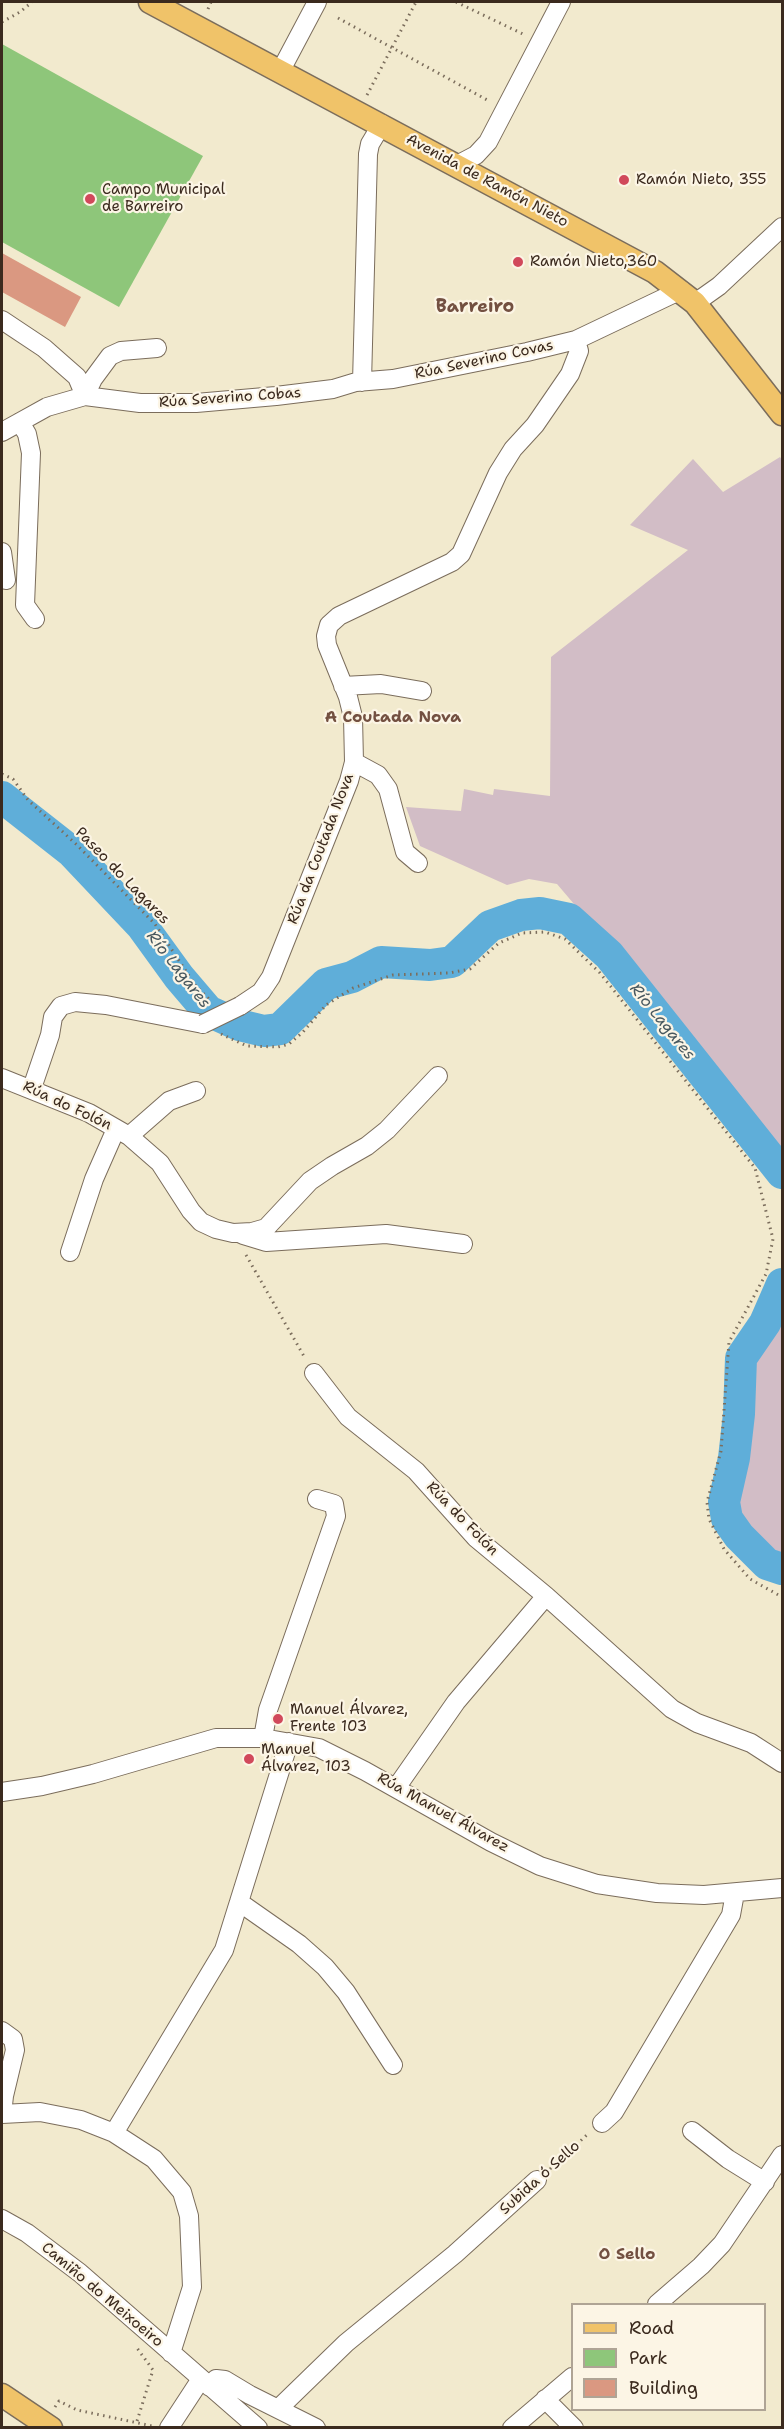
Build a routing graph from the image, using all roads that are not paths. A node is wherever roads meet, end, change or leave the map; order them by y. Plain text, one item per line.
1 (150, 2) edge
2 (317, 2) edge
3 (561, 2) edge
4 (281, 70) junction
5 (381, 124) junction
6 (457, 165) junction
7 (783, 227) edge
8 (688, 296) junction
9 (2, 320) edge
10 (576, 340) junction
11 (158, 348) dead end
12 (393, 380) joint
13 (362, 382) junction
14 (84, 396) junction
15 (783, 414) edge
16 (20, 422) junction
17 (2, 432) edge
18 (2, 552) edge
19 (6, 580) dead end
20 (35, 619) dead end
21 (343, 686) junction
22 (422, 691) dead end
23 (354, 762) junction
24 (418, 863) dead end
25 (438, 1076) dead end
26 (2, 1078) edge
27 (32, 1088) junction
28 (196, 1091) dead end
29 (122, 1132) junction
30 (232, 1233) junction
31 (463, 1244) dead end
32 (70, 1252) dead end
33 (314, 1373) road end
34 (317, 1498) dead end
35 (546, 1596) junction
36 (263, 1738) junction
37 (289, 1742) junction
38 (783, 1763) edge
39 (396, 1788) junction
40 (2, 1792) edge
41 (783, 1888) edge
42 (735, 1893) junction
43 (239, 1902) junction
44 (2, 2031) edge
45 (393, 2065) dead end
46 (2, 2114) edge
47 (602, 2123) road end
48 (692, 2131) dead end
49 (114, 2133) junction
50 (783, 2155) edge
51 (537, 2180) road end
52 (765, 2182) junction
53 (2, 2219) edge
54 (658, 2303) edge
55 (171, 2353) junction
56 (571, 2378) edge
57 (205, 2383) junction
58 (2, 2395) edge
59 (545, 2399) junction
60 (278, 2409) junction
61 (53, 2417) edge
62 (169, 2427) edge
63 (258, 2427) edge
64 (316, 2427) edge
65 (512, 2427) edge
66 (574, 2427) edge

1 - 4 main road, Avenida de Ramón Nieto
2 - 4 street
3 - 6 street
4 - 5 main road, Avenida de Ramón Nieto
5 - 6 main road, Avenida de Ramón Nieto
5 - 13 street
6 - 8 main road, Avenida de Ramón Nieto
7 - 8 street, Rúa Severino Covas
8 - 10 street, Rúa Severino Covas
8 - 15 main road, Avenida de Ramón Nieto
9 - 14 street
10 - 12 street, Rúa Severino Covas
10 - 21 street, Rúa da Coutada Nova
11 - 14 street
12 - 13 street, Rúa Severino Cobas
13 - 14 street, Rúa Severino Cobas
14 - 16 street, Rúa Severino Cobas
16 - 17 street, Rúa Severino Cobas
16 - 20 street
18 - 19 street
21 - 22 street
21 - 23 street, Rúa da Coutada Nova
23 - 24 street
23 - 27 street, Rúa da Coutada Nova, bridge
25 - 30 street, Rúa do Folón
26 - 27 street, Rúa do Folón
27 - 29 street, Rúa do Folón
28 - 29 street
29 - 30 street, Rúa do Folón
29 - 32 street
30 - 31 street, Rúa do Folón
33 - 35 street, Rúa do Folón
34 - 36 street
35 - 38 street, Rúa do Folón
35 - 39 street
36 - 37 street, Rúa Manuel Álvarez
36 - 40 street, Rúa Manuel Álvarez
37 - 39 street, Rúa Manuel Álvarez
37 - 43 street
39 - 42 street, Rúa Manuel Álvarez
41 - 42 street, Rúa Manuel Álvarez
42 - 47 street
43 - 45 street
43 - 49 street
44 - 46 street
46 - 49 street, Camiño do Meixoeiro
48 - 52 street
49 - 55 street, Camiño do Meixoeiro
50 - 52 street
51 - 60 street, Subida ó Sello
52 - 54 street
53 - 55 street, Camiño do Meixoeiro
55 - 57 street, Camiño do Meixoeiro
56 - 59 street
57 - 60 street
57 - 62 street
57 - 63 street, Camiño do Meixoeiro
58 - 61 main road
59 - 65 street
59 - 66 street
60 - 64 street

